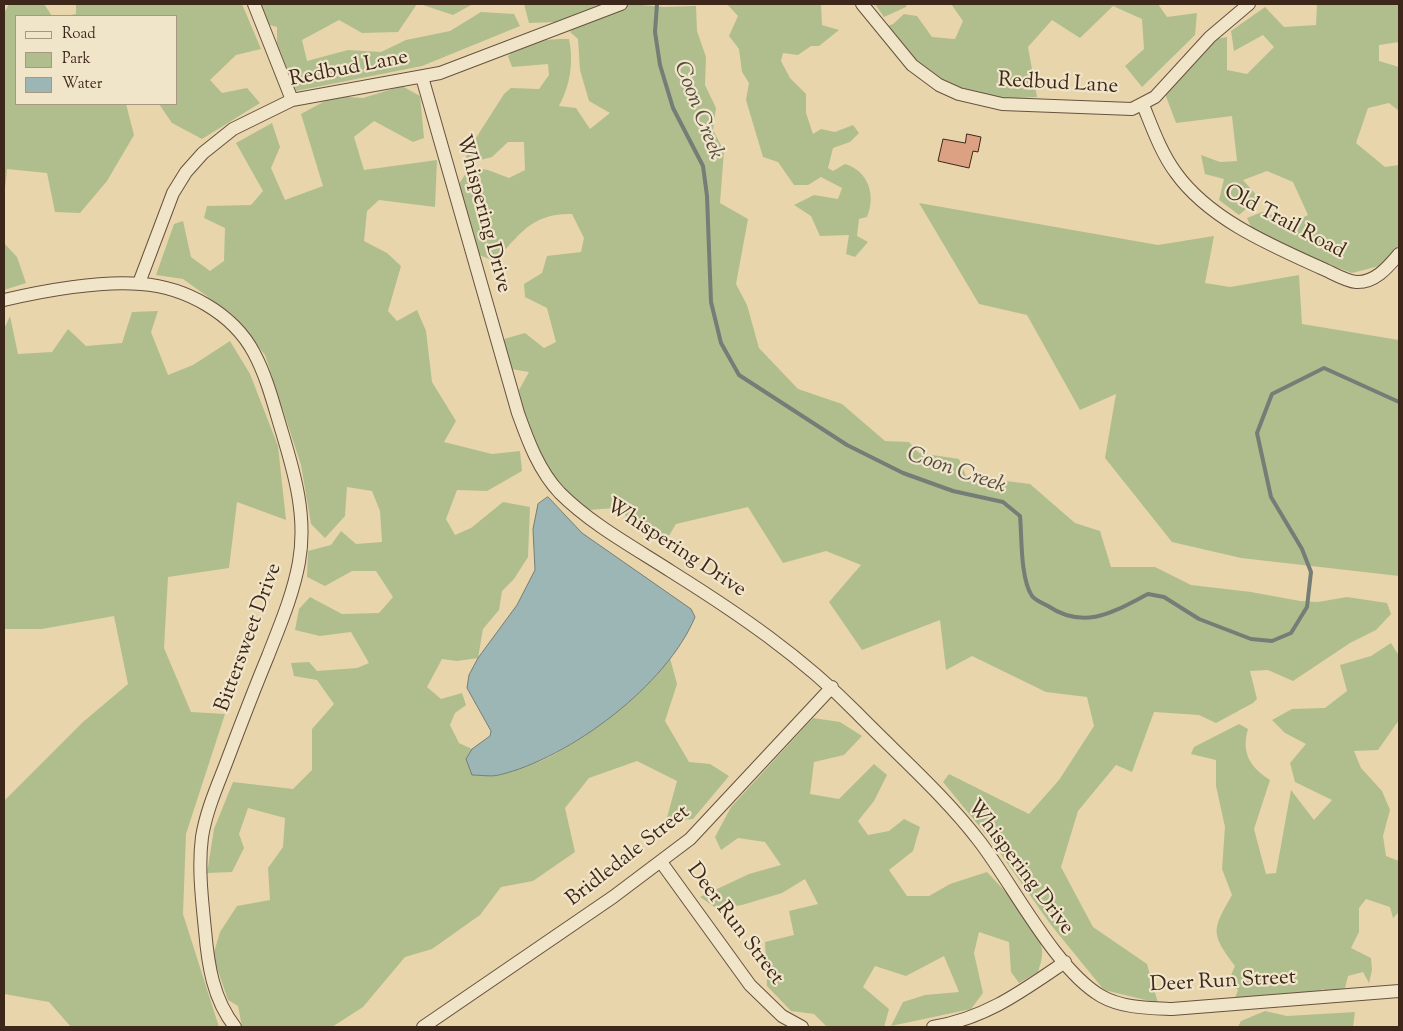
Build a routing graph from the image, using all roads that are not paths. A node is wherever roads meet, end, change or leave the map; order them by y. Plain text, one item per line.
1 (254, 4) edge
2 (621, 4) edge
3 (862, 4) edge
4 (1249, 4) edge
5 (422, 77) junction
6 (292, 100) junction
7 (1143, 105) junction
8 (1399, 254) edge
9 (139, 283) junction
10 (4, 300) edge
11 (832, 687) junction
12 (661, 862) junction
13 (1065, 962) junction
14 (1399, 991) edge
15 (235, 1027) edge
16 (423, 1027) edge
17 (802, 1027) edge
18 (933, 1027) edge

1 - 6 street
2 - 5 street, Redbud Lane
3 - 7 street, Redbud Lane
4 - 7 street, Redbud Lane
5 - 6 street, Redbud Lane
5 - 11 street, Whispering Drive
6 - 9 street, Redbud Lane
7 - 8 street, Old Trail Road
9 - 10 street, Bittersweet Drive
9 - 15 street, Bittersweet Drive
11 - 12 street, Bridledale Street
11 - 13 street, Whispering Drive
12 - 16 street, Bridledale Street
12 - 17 street, Deer Run Street
13 - 14 street, Deer Run Street
13 - 18 street

